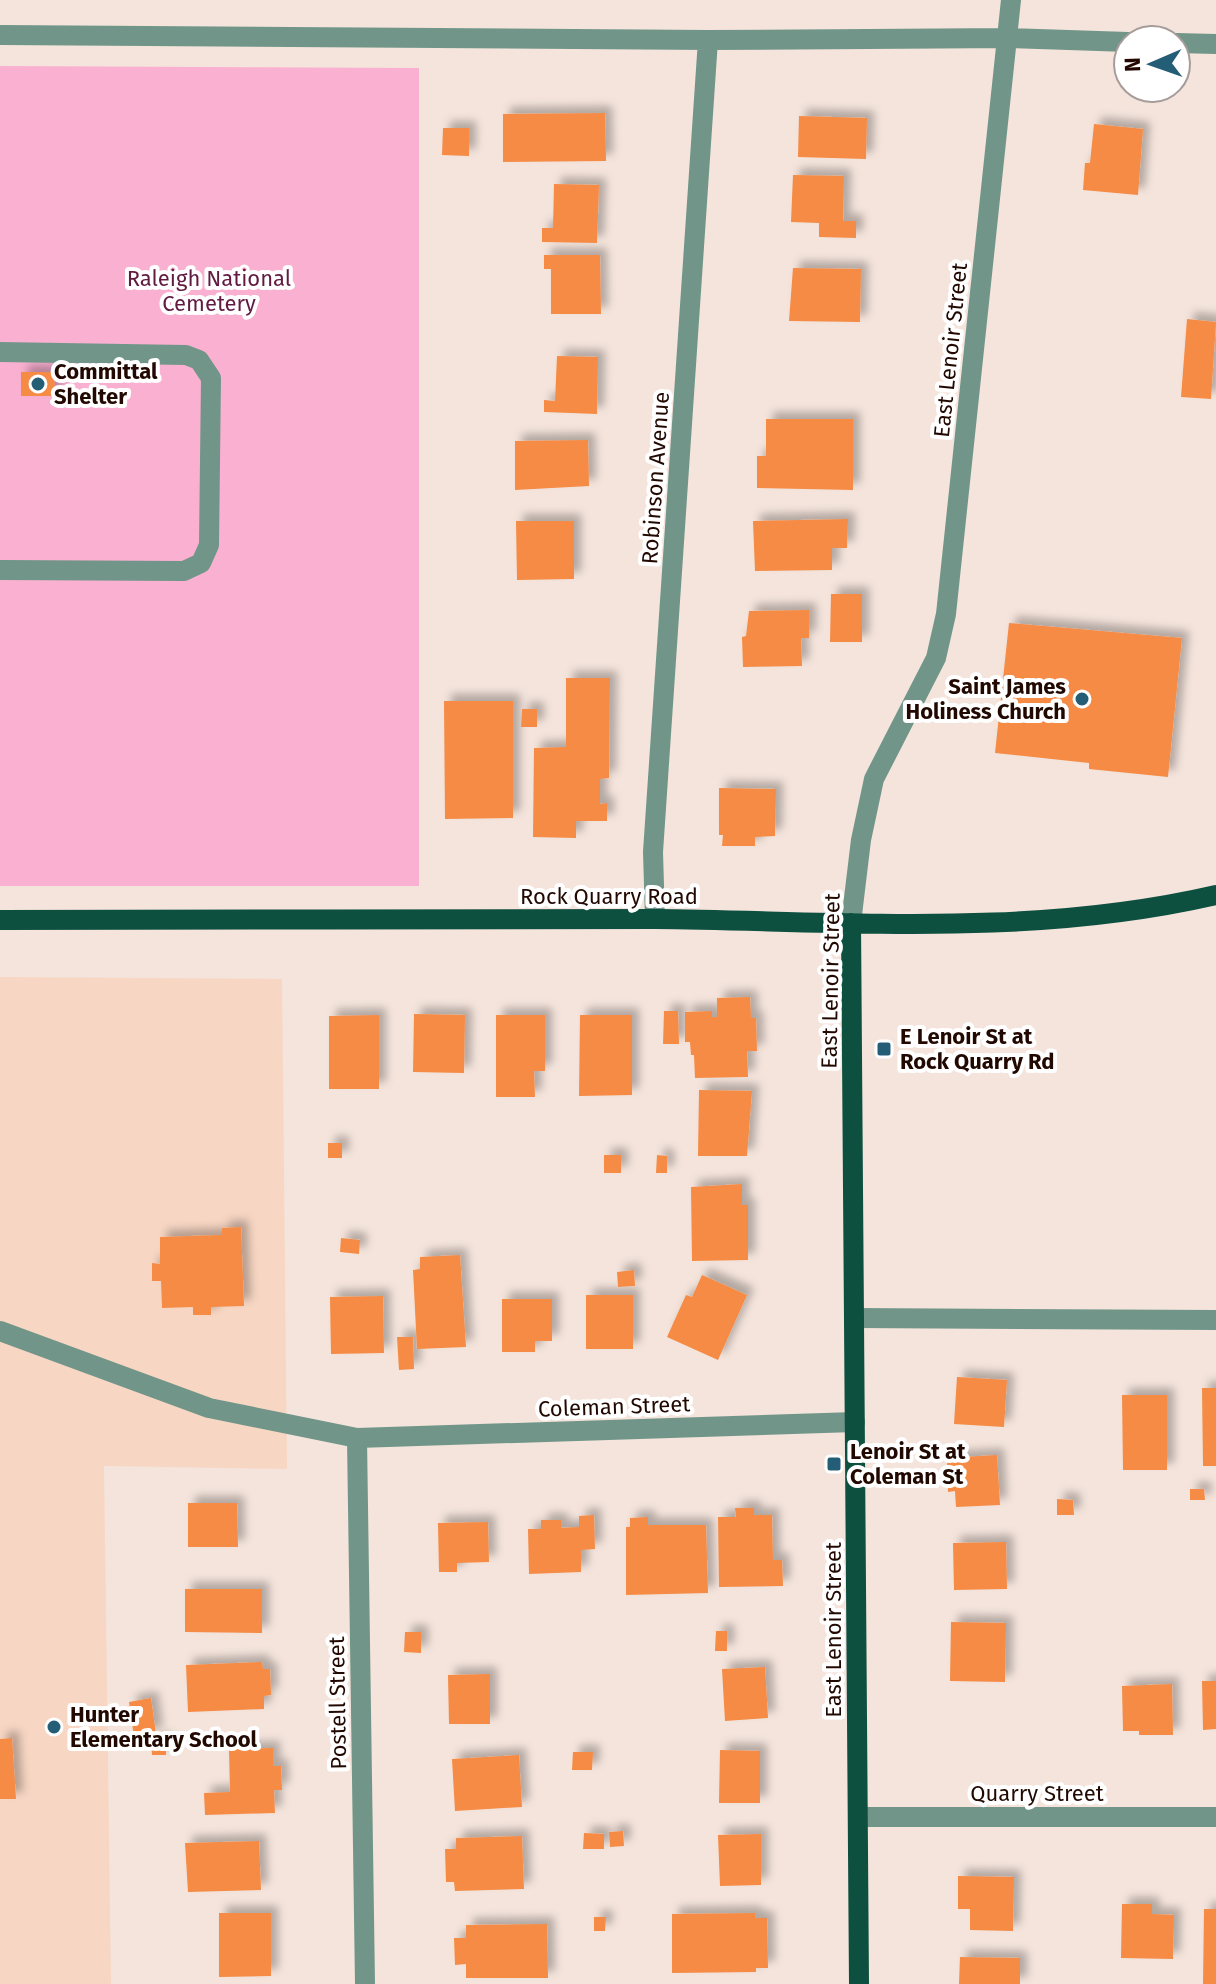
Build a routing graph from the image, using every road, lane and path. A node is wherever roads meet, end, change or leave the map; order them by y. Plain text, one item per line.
1 (1011, 0) edge
2 (0, 35) edge
3 (1008, 38) junction
4 (708, 40) junction
5 (1112, 41) edge
6 (1192, 43) edge
7 (1216, 44) edge
8 (0, 352) edge
9 (0, 570) edge
10 (1216, 895) edge
11 (655, 919) junction
12 (0, 920) edge
13 (851, 923) junction
14 (854, 1318) junction
15 (1216, 1320) edge
16 (0, 1331) edge
17 (855, 1422) junction
18 (366, 1438) junction
19 (858, 1817) junction
20 (1216, 1817) edge
21 (365, 1984) edge
22 (859, 1984) edge

1 - 3 street, East Lenoir Street
2 - 4 street
3 - 4 street
3 - 5 street
3 - 13 street, East Lenoir Street
4 - 11 street, Robinson Avenue
6 - 7 street
8 - 9 street
10 - 13 main road, Rock Quarry Road
11 - 12 main road, Rock Quarry Road
11 - 13 main road, Rock Quarry Road
13 - 14 main road, East Lenoir Street
14 - 15 street
14 - 17 main road, East Lenoir Street
16 - 18 street, Coleman Street
17 - 18 street, Coleman Street
17 - 19 main road, East Lenoir Street
18 - 21 street, Postell Street
19 - 20 street, Quarry Street
19 - 22 main road, East Lenoir Street

